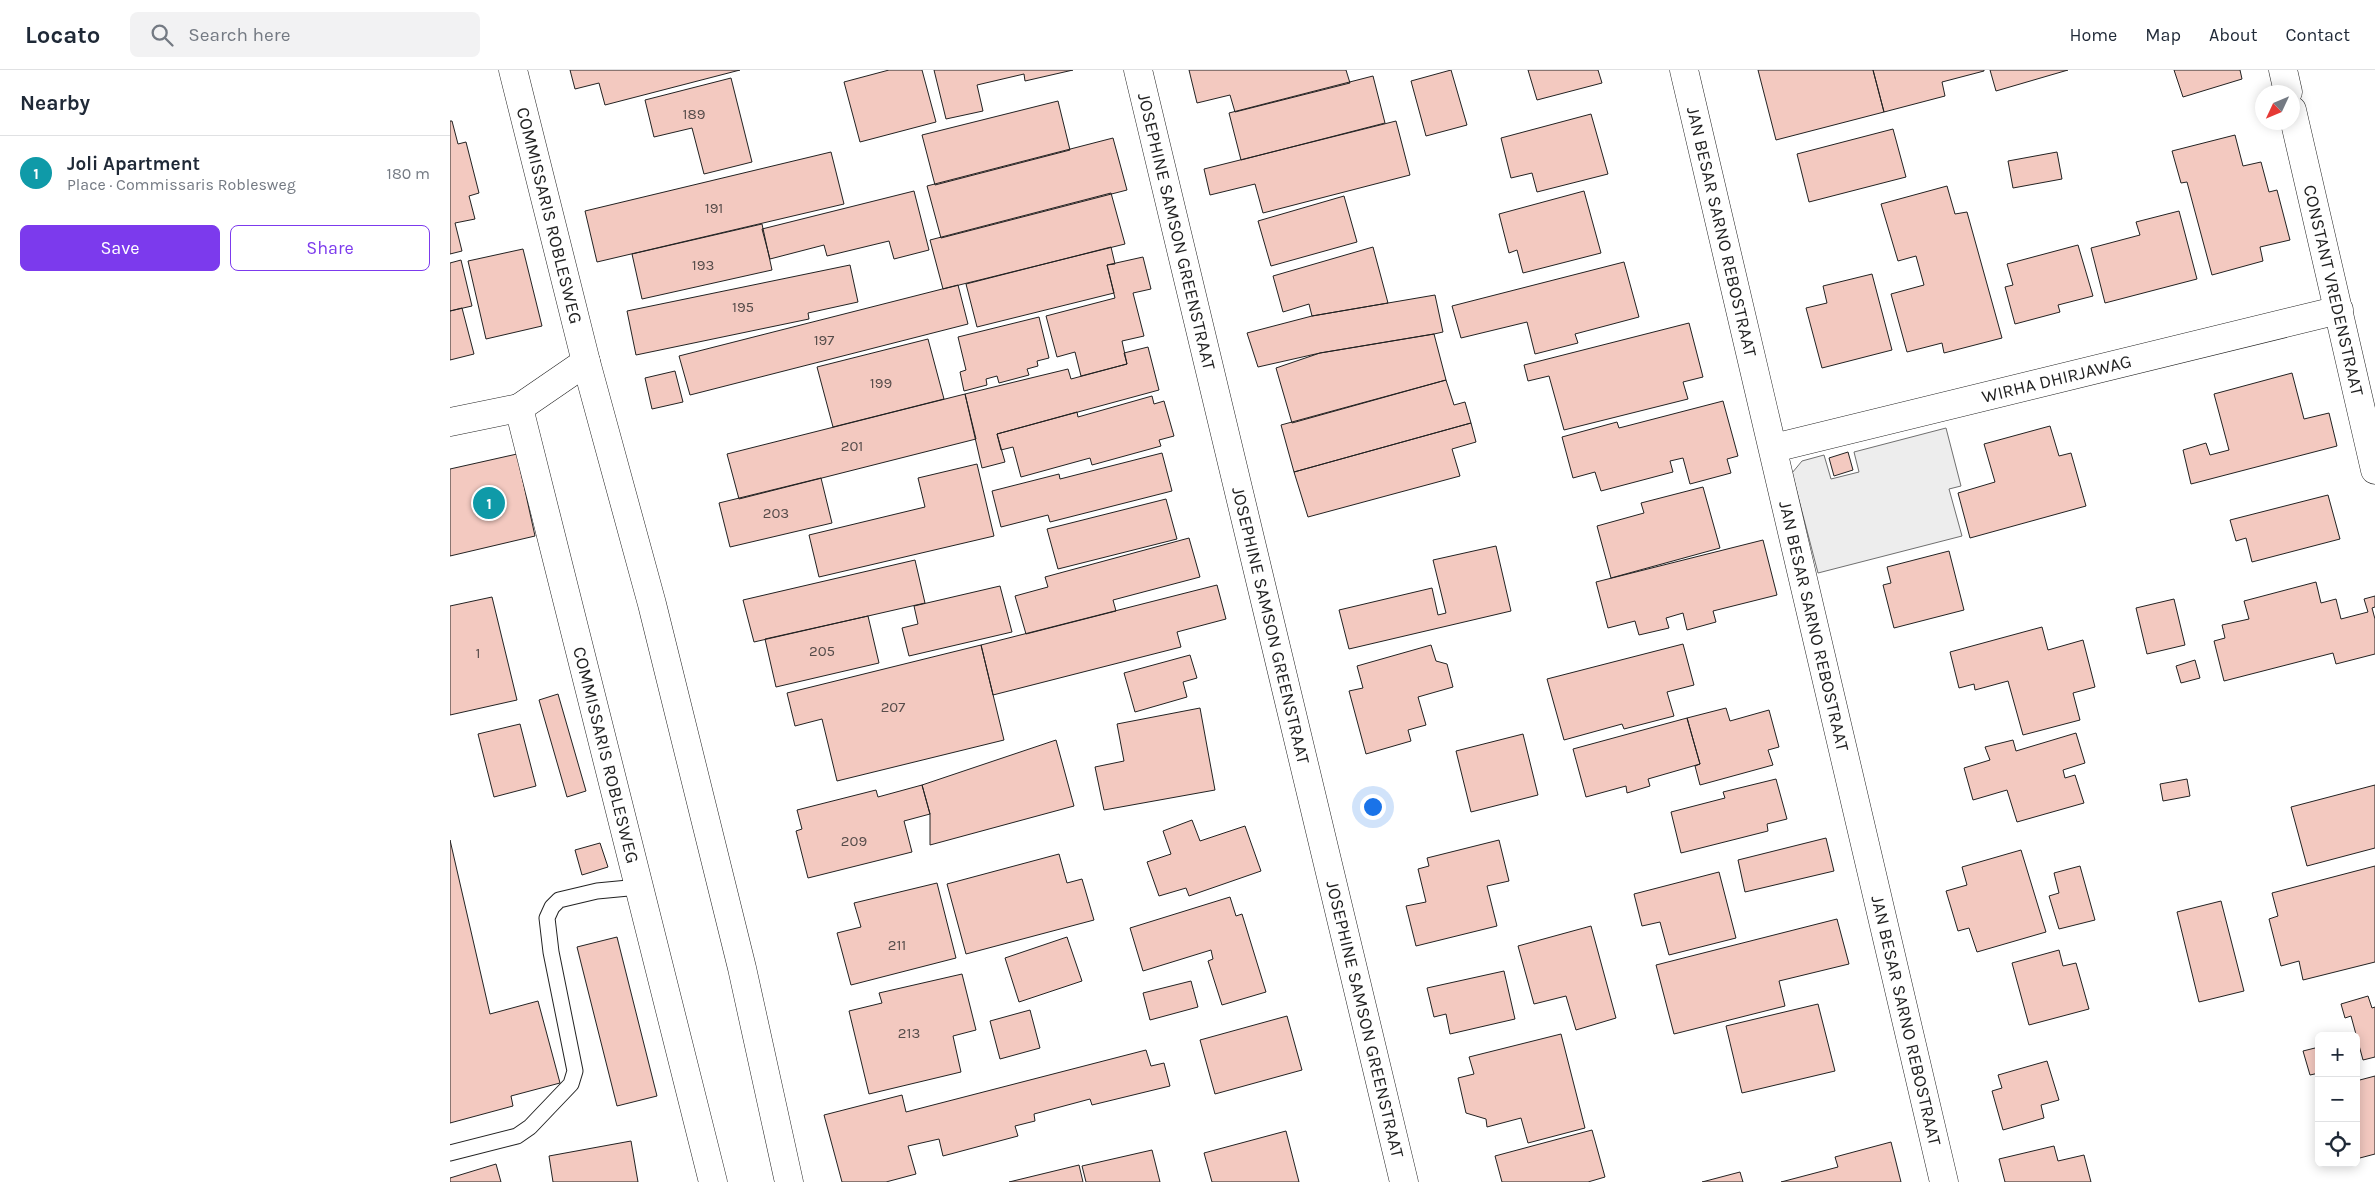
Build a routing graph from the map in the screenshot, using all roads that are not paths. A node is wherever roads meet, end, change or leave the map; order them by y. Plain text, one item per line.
1 (513, 70) edge
2 (1138, 70) edge
3 (1684, 70) edge
4 (2283, 70) edge
5 (2286, 85) edge
6 (2297, 130) edge
7 (2339, 310) junction
8 (586, 362) junction
9 (519, 408) junction
10 (450, 422) edge
11 (1774, 448) junction
12 (2375, 470) edge
13 (639, 887) junction
14 (450, 1153) edge
15 (713, 1182) edge
16 (788, 1182) edge
17 (1404, 1182) edge
18 (1944, 1182) edge

1 - 8 street, COMMISSARIS ROBLESWEG
2 - 17 street, JOSEPHINE SAMSON GREENSTRAAT
3 - 11 street, JAN BESAR SARNO REBOSTRAAT
4 - 5 street
6 - 7 street, CONSTANT VREDENSTRAAT
7 - 11 street, WIRHA DHIRJAWAG
7 - 12 street, CONSTANT VREDENSTRAAT
8 - 9 street
8 - 16 street, COMMISSARIS ROBLESWEG
9 - 10 street
9 - 13 street, COMMISSARIS ROBLESWEG
11 - 18 street, JAN BESAR SARNO REBOSTRAAT
13 - 14 lane
13 - 15 street, COMMISSARIS ROBLESWEG

